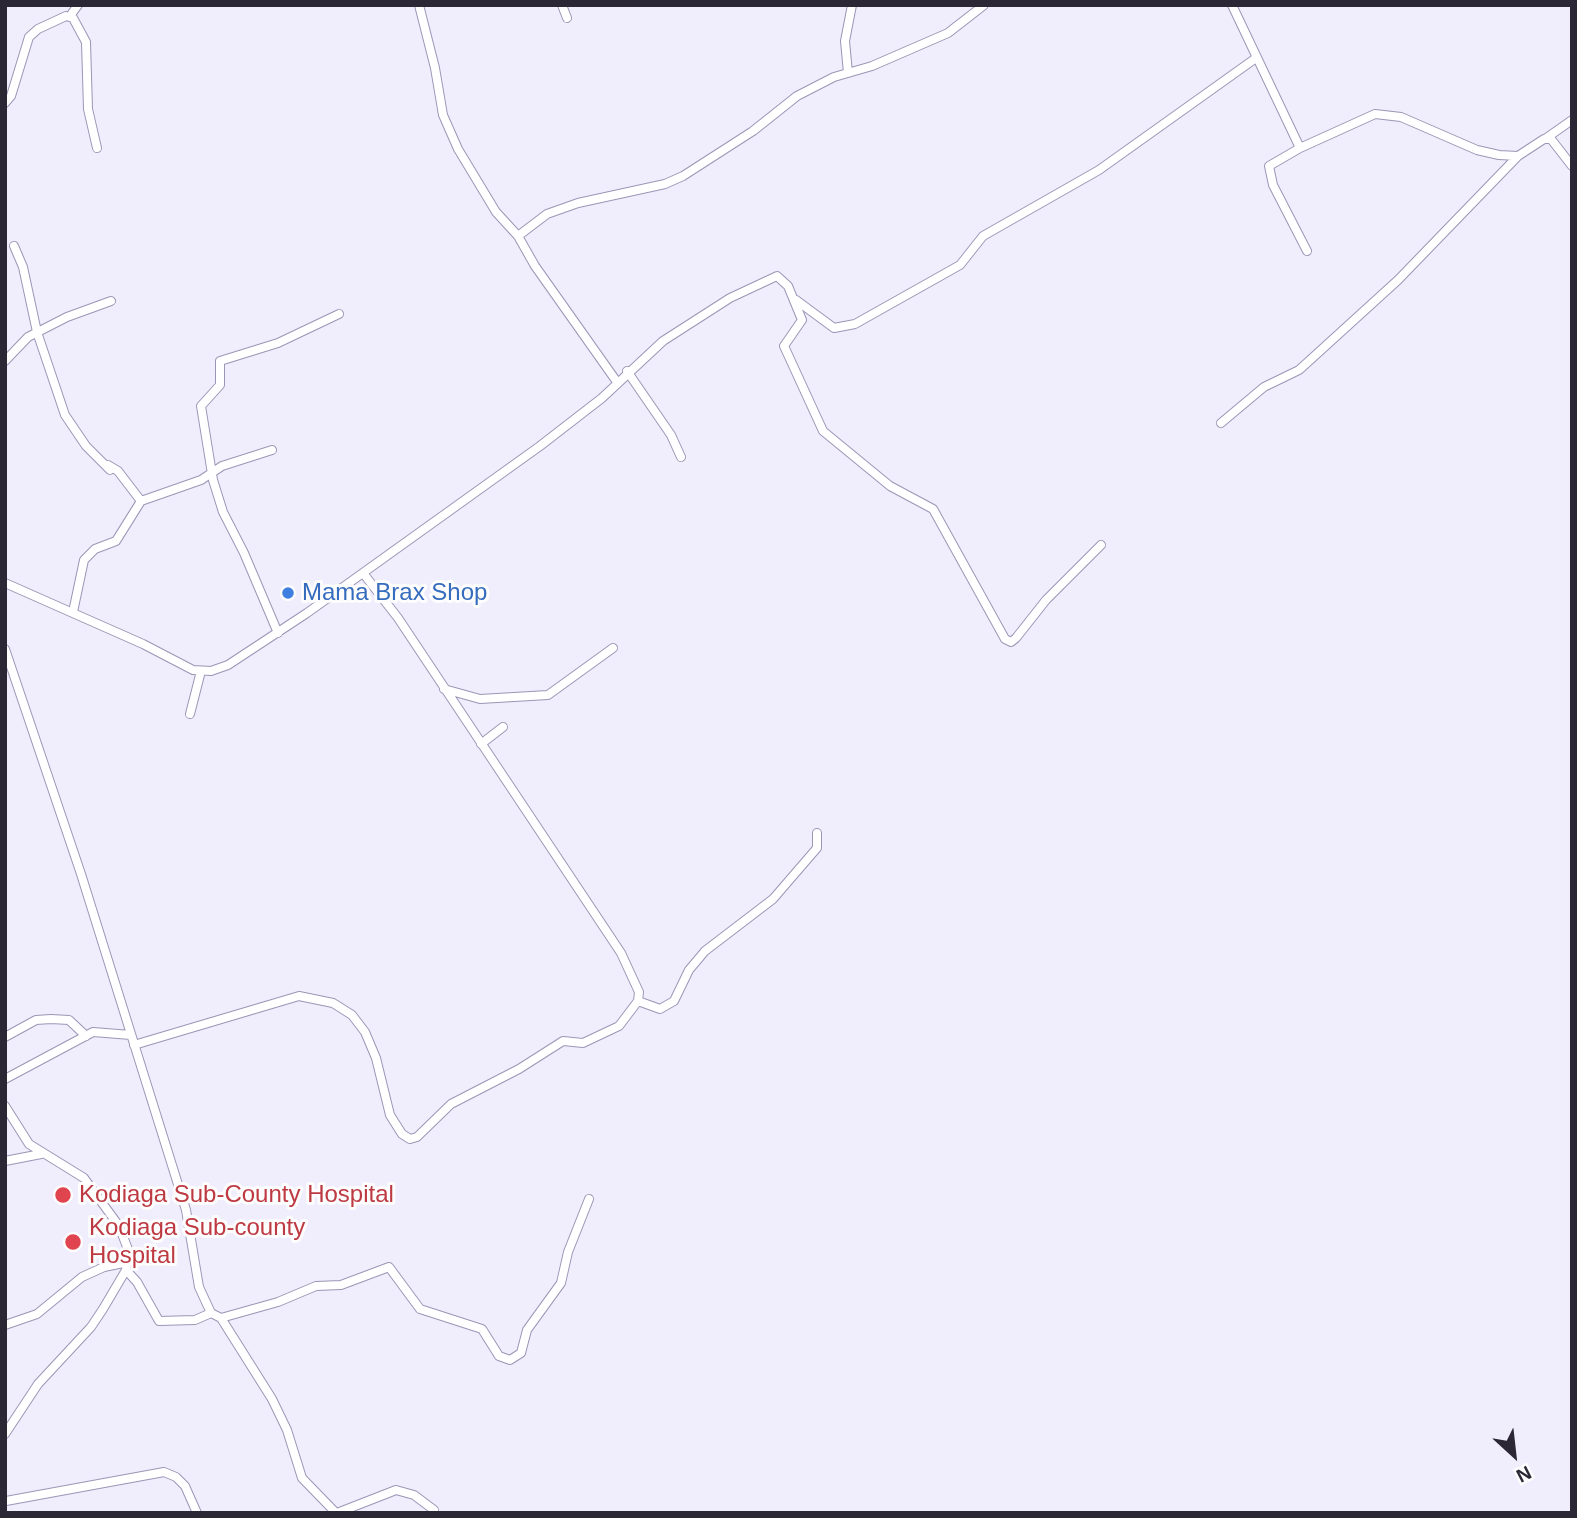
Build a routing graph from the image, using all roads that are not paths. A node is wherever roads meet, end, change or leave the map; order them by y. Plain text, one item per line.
1 (78, 5) edge
2 (419, 5) edge
3 (562, 5) edge
4 (852, 5) edge
5 (984, 5) edge
6 (1232, 5) edge
7 (70, 16) junction
8 (567, 18) dead end
9 (1256, 58) junction
10 (848, 73) junction
11 (5, 103) edge
12 (1572, 120) edge
13 (1544, 139) junction
14 (97, 148) dead end
15 (1300, 148) junction
16 (1518, 156) junction
17 (1572, 166) edge
18 (517, 236) junction
19 (14, 246) dead end
20 (1307, 251) dead end
21 (794, 299) junction
22 (111, 301) dead end
23 (339, 314) dead end
24 (37, 332) junction
25 (5, 361) edge
26 (627, 371) junction
27 (617, 382) junction
28 (1221, 424) dead end
29 (272, 450) dead end
30 (681, 457) dead end
31 (100, 461) junction
32 (110, 470) dead end
33 (212, 472) junction
34 (141, 501) junction
35 (1101, 545) dead end
36 (363, 573) junction
37 (5, 583) edge
38 (73, 612) junction
39 (278, 632) junction
40 (613, 648) dead end
41 (5, 649) edge
42 (201, 671) junction
43 (444, 689) junction
44 (190, 714) dead end
45 (503, 727) dead end
46 (481, 744) junction
47 (817, 833) dead end
48 (638, 1001) junction
49 (131, 1035) junction
50 (86, 1036) junction
51 (5, 1037) edge
52 (134, 1045) junction
53 (5, 1079) edge
54 (5, 1106) edge
55 (41, 1154) junction
56 (5, 1161) edge
57 (589, 1199) dead end
58 (127, 1266) junction
59 (211, 1313) junction
60 (221, 1318) junction
61 (5, 1325) edge
62 (5, 1434) edge
63 (5, 1500) edge
64 (434, 1510) dead end
65 (197, 1513) edge
66 (336, 1513) edge

1 - 7 street
2 - 18 street
3 - 8 street
4 - 10 street
5 - 10 street
6 - 9 street
7 - 11 street
7 - 14 street
9 - 15 street
9 - 21 street
10 - 18 street
12 - 13 street
13 - 16 street
13 - 17 street
15 - 16 street
15 - 20 street
16 - 28 street
18 - 27 street
19 - 24 street
21 - 26 street
21 - 35 street
22 - 24 street
23 - 33 street
24 - 25 street
24 - 31 street
26 - 27 street
26 - 30 street
27 - 36 street
29 - 33 street
31 - 32 street
31 - 34 street
33 - 34 street
33 - 39 street
34 - 38 street
36 - 39 street
36 - 43 street
37 - 38 street
38 - 42 street
39 - 42 street
40 - 43 street
41 - 49 street
42 - 44 street
43 - 46 street
45 - 46 street
46 - 48 street
47 - 48 street
48 - 52 street
49 - 50 street
49 - 52 street
50 - 51 street
50 - 53 street
52 - 59 street
54 - 55 street
55 - 56 street
55 - 58 street
57 - 60 street
58 - 59 street
58 - 61 street
58 - 62 street
59 - 60 street
60 - 66 street
63 - 65 street
64 - 66 street

